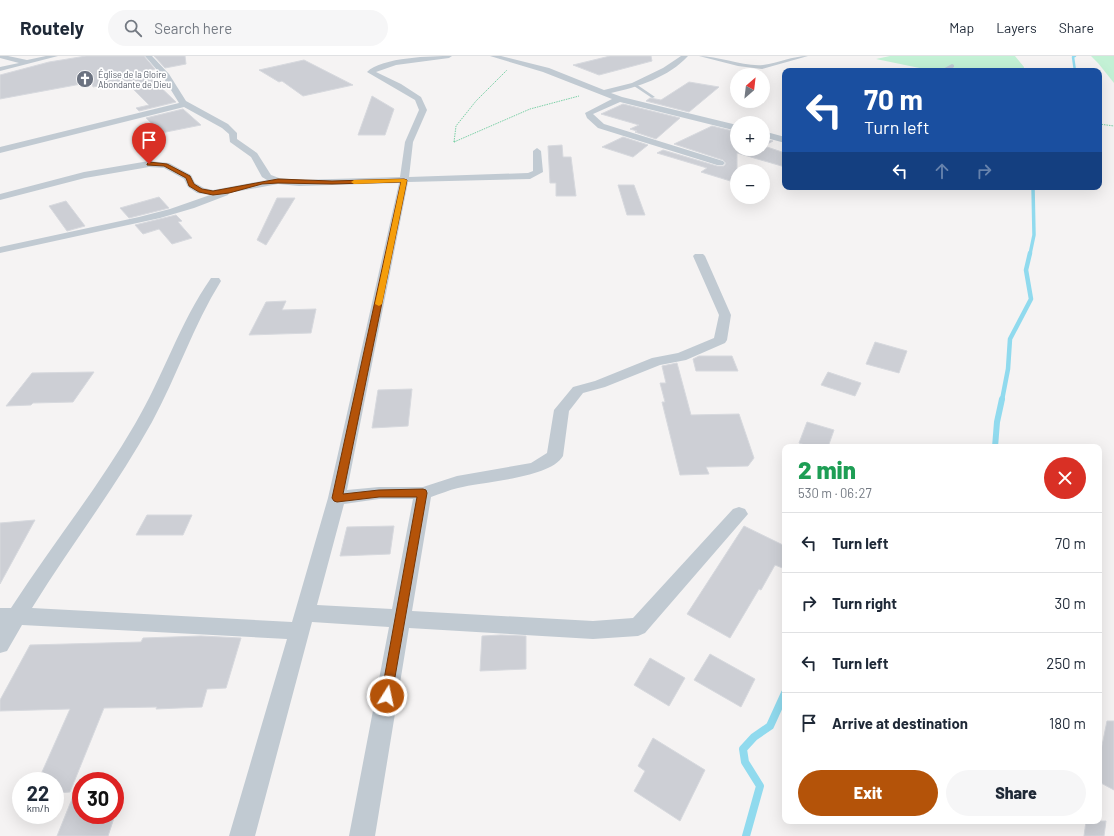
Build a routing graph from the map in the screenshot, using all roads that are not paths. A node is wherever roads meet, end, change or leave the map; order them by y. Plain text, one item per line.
1 (0, 56) edge
2 (55, 56) edge
3 (148, 56) edge
4 (448, 56) edge
5 (494, 56) edge
6 (685, 56) edge
7 (702, 56) edge
8 (805, 56) edge
9 (29, 62) junction
10 (952, 66) dead end
11 (762, 67) junction
12 (948, 68) edge
13 (0, 69) edge
14 (782, 70) edge
15 (635, 85) junction
16 (602, 93) junction
17 (653, 97) dead end
18 (619, 100) junction
19 (185, 104) junction
20 (730, 126) edge
21 (782, 130) edge
22 (770, 135) edge
23 (774, 136) junction
24 (782, 139) edge
25 (0, 150) edge
26 (537, 151) dead end
27 (720, 163) dead end
28 (404, 180) junction
29 (278, 181) junction
30 (229, 191) junction
31 (0, 197) edge
32 (0, 250) edge
33 (699, 256) dead end
34 (215, 281) dead end
35 (423, 493) junction
36 (337, 498) junction
37 (739, 514) dead end
38 (8, 617) edge
39 (401, 618) junction
40 (302, 622) junction
41 (0, 644) edge
42 (242, 836) edge
43 (362, 836) edge

1 - 9 street
2 - 9 street
3 - 19 street
4 - 28 street
5 - 16 street
6 - 15 street
7 - 11 street
8 - 11 street
9 - 13 street
10 - 12 street
11 - 14 street
15 - 16 street
15 - 17 lane
16 - 18 street
18 - 20 street
18 - 27 street
19 - 25 street
19 - 29 street
21 - 23 street
22 - 23 street
23 - 24 street
26 - 28 street
28 - 29 street
28 - 36 street
29 - 30 street
30 - 31 street
30 - 32 street
33 - 35 street
34 - 38 street
35 - 36 street
35 - 39 street
36 - 40 street
37 - 39 street
38 - 40 street
38 - 41 street
39 - 40 street
39 - 43 street
40 - 42 street

